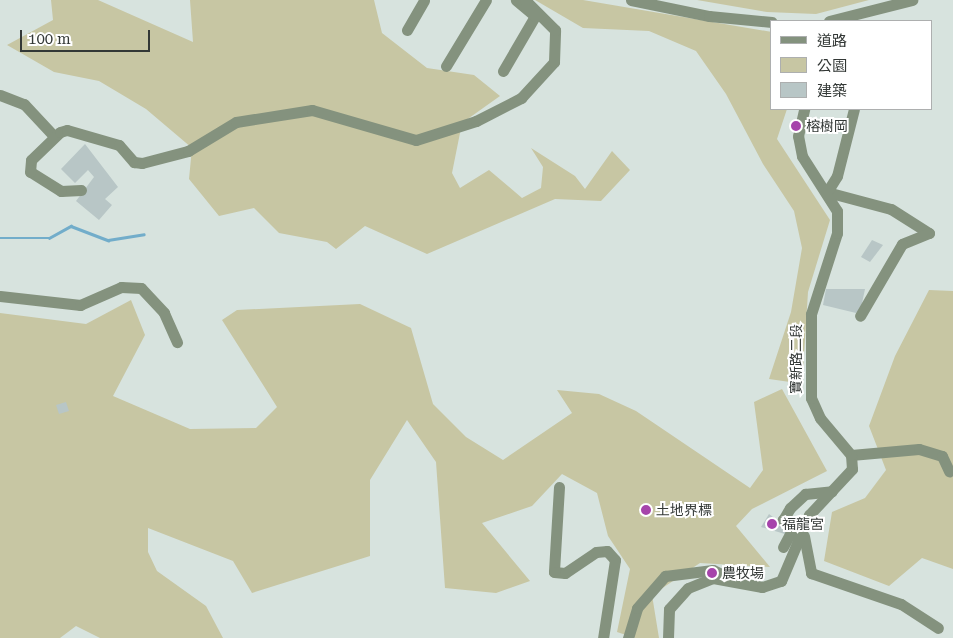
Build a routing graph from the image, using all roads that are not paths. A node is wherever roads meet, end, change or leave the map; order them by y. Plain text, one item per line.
1 (424, 0) edge
2 (486, 0) edge
3 (516, 0) edge
4 (525, 0) edge
5 (632, 0) edge
6 (912, 0) edge
7 (833, 20) edge
8 (770, 22) edge
9 (407, 30) dead end
10 (446, 66) dead end
11 (503, 71) dead end
12 (0, 95) edge
13 (804, 110) edge
14 (854, 110) edge
15 (53, 135) junction
16 (81, 190) dead end
17 (827, 192) junction
18 (0, 296) edge
19 (860, 316) dead end
20 (178, 342) dead end
21 (851, 455) junction
22 (949, 471) dead end
23 (558, 487) dead end
24 (832, 491) junction
25 (804, 529) junction
26 (783, 546) dead end
27 (731, 579) junction
28 (938, 628) dead end
29 (603, 638) edge
30 (628, 638) edge
31 (668, 638) edge

1 - 9 street
2 - 10 street
3 - 11 street
4 - 15 street
5 - 8 street
6 - 7 street
12 - 15 street
13 - 17 street, 寶新路二段
14 - 17 street
15 - 16 street
17 - 19 street
17 - 21 street, 寶新路二段
18 - 20 street
21 - 22 street
21 - 24 street
23 - 29 street
24 - 25 street
24 - 26 street
25 - 27 street
25 - 28 street
27 - 30 street
27 - 31 street

